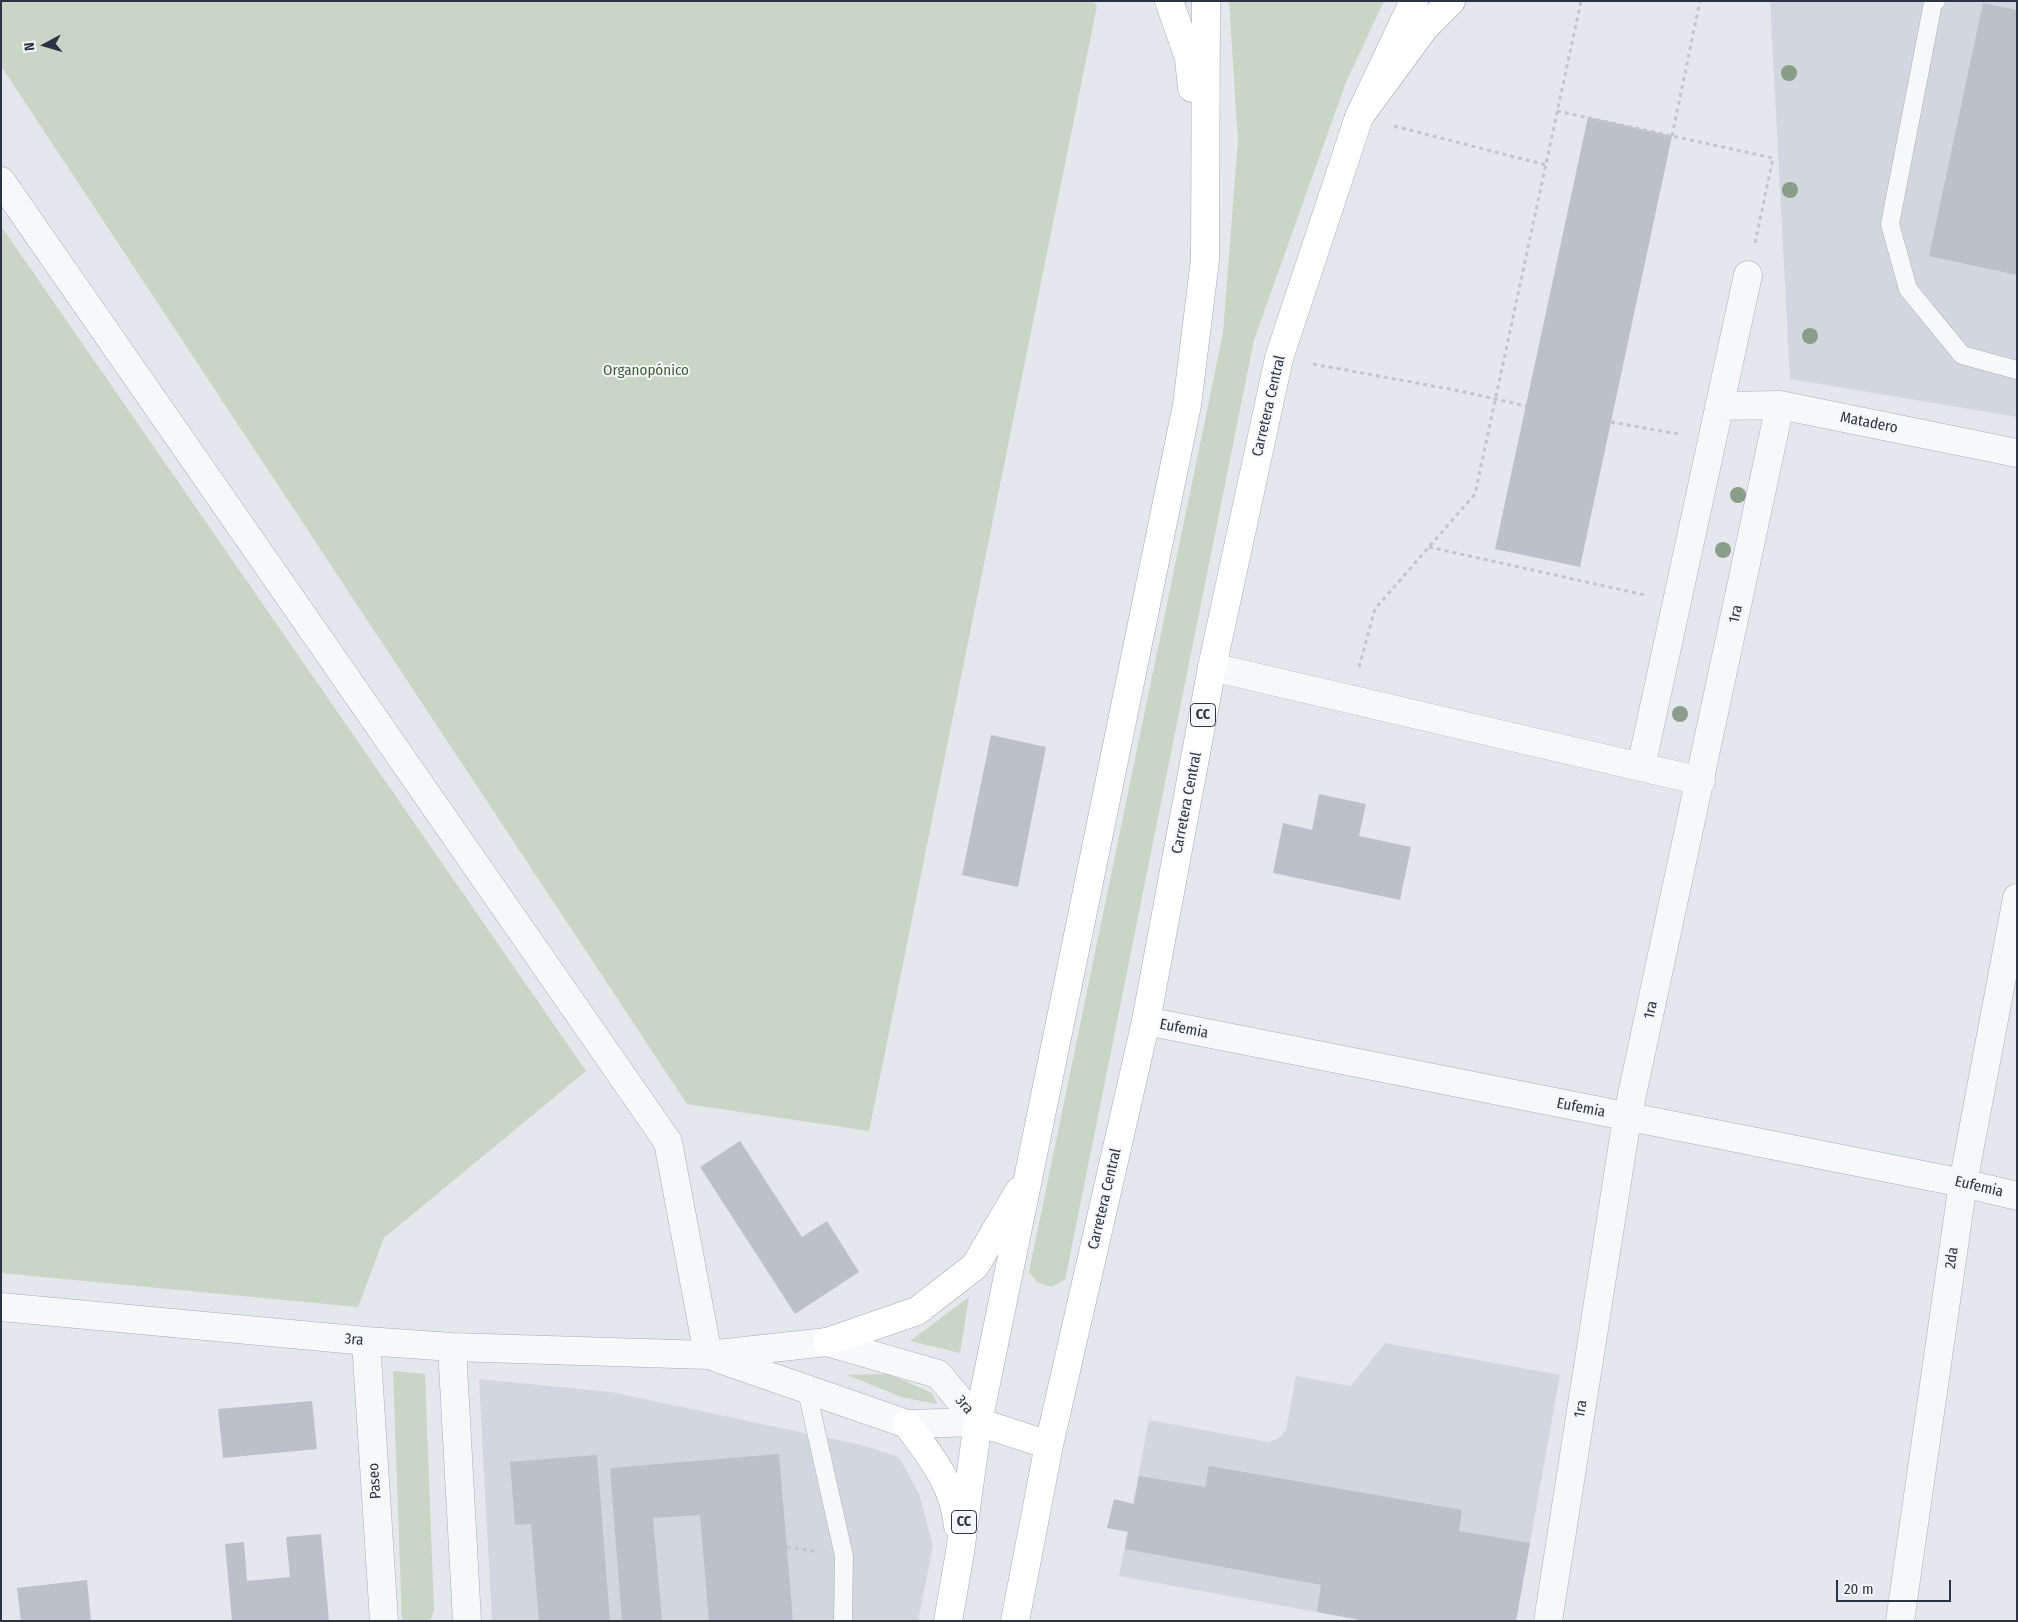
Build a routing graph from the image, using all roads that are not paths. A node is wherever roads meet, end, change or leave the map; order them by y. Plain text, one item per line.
1 (1168, 1) edge
2 (1206, 1) edge
3 (1414, 1) edge
4 (1450, 1) edge
5 (1936, 1) edge
6 (1360, 117) junction
7 (1, 182) edge
8 (1205, 260) junction
9 (1748, 275) road end
10 (2017, 370) edge
11 (1780, 405) junction
12 (1719, 406) junction
13 (2017, 452) edge
14 (1212, 667) junction
15 (1641, 766) junction
16 (1701, 780) junction
17 (2017, 898) edge
18 (1146, 1021) junction
19 (1627, 1118) junction
20 (1030, 1173) junction
21 (1963, 1183) junction
22 (2017, 1196) edge
23 (1, 1307) edge
24 (366, 1341) junction
25 (826, 1342) junction
26 (452, 1347) junction
27 (708, 1355) junction
28 (806, 1388) junction
29 (978, 1422) junction
30 (907, 1424) junction
31 (1049, 1445) junction
32 (960, 1552) junction
33 (384, 1621) edge
34 (467, 1621) edge
35 (843, 1621) edge
36 (948, 1621) edge
37 (1015, 1621) edge
38 (1548, 1621) edge
39 (1900, 1621) edge

1 - 8 main road
2 - 8 main road, CC
3 - 6 main road, Carretera Central / CC
4 - 6 main road
5 - 10 lane
6 - 14 main road, Carretera Central / CC
7 - 27 street
8 - 20 main road, CC
9 - 12 street
11 - 12 street, Matadero
11 - 13 street, Matadero
11 - 16 street, 1ra
12 - 15 street
14 - 15 street
14 - 18 main road, Carretera Central / CC
15 - 16 street
16 - 19 street, 1ra
17 - 21 street, 2da
18 - 19 street, Eufemia
18 - 31 main road, Carretera Central / CC
19 - 21 street, Eufemia
19 - 38 street, 1ra
20 - 25 main road
20 - 29 main road, CC
21 - 22 street, Eufemia
21 - 39 street, 2da
23 - 24 street, 3ra
24 - 26 street, 3ra
24 - 33 street, Paseo
25 - 27 street, 3ra
25 - 29 street, 3ra
26 - 27 street, 3ra
26 - 34 street
27 - 28 street, 3ra
28 - 30 street, 3ra
28 - 35 lane
29 - 30 street, 3ra
29 - 31 main road
29 - 32 main road, CC
30 - 32 main road
31 - 37 main road, Carretera Central / CC
32 - 36 main road, CC

